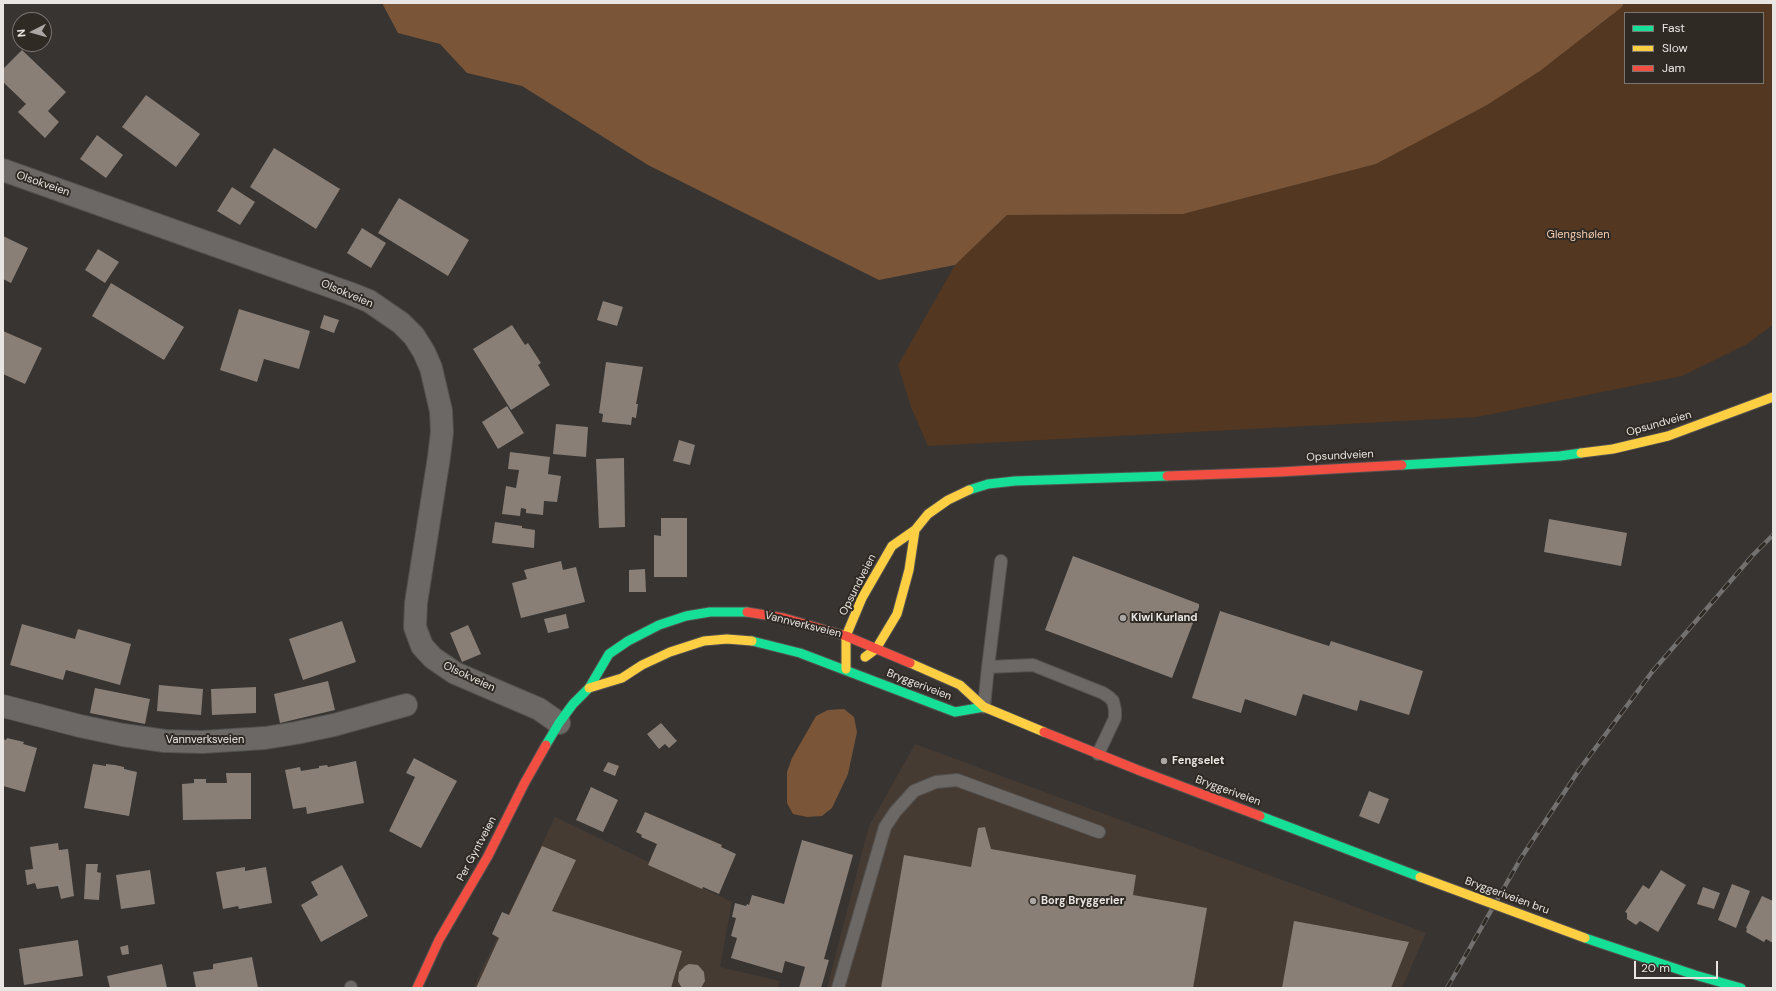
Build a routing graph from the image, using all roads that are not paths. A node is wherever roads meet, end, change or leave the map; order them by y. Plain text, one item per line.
1 (3, 170) edge
2 (1773, 397) edge
3 (915, 530) junction
4 (1001, 561) dead end
5 (846, 636) junction
6 (876, 649) junction
7 (988, 667) junction
8 (846, 669) junction
9 (590, 688) junction
10 (406, 705) dead end
11 (3, 706) edge
12 (984, 707) junction
13 (559, 723) junction
14 (1098, 754) junction
15 (1100, 832) dead end
16 (1420, 877) joint
17 (417, 988) edge
18 (838, 988) edge
19 (1740, 988) edge

1 - 13 street, Olsokveien
2 - 3 main road, Opsundveien
3 - 5 main road, Opsundveien
3 - 6 main road
4 - 7 lane
5 - 6 main road, Vannverksveien
5 - 8 main road, Opsundveien
5 - 9 main road, Vannverksveien
6 - 8 main road
6 - 12 main road, Bryggeriveien
7 - 12 lane
7 - 14 lane
8 - 9 main road, Vannverksveien
8 - 12 main road, Bryggeriveien
9 - 13 main road, Vannverksveien
10 - 11 street, Vannverksveien
12 - 14 main road, Bryggeriveien
13 - 17 main road, Per Gyntveien
14 - 16 main road, Bryggeriveien
15 - 18 lane
16 - 19 main road, Bryggeriveien bru, bridge

